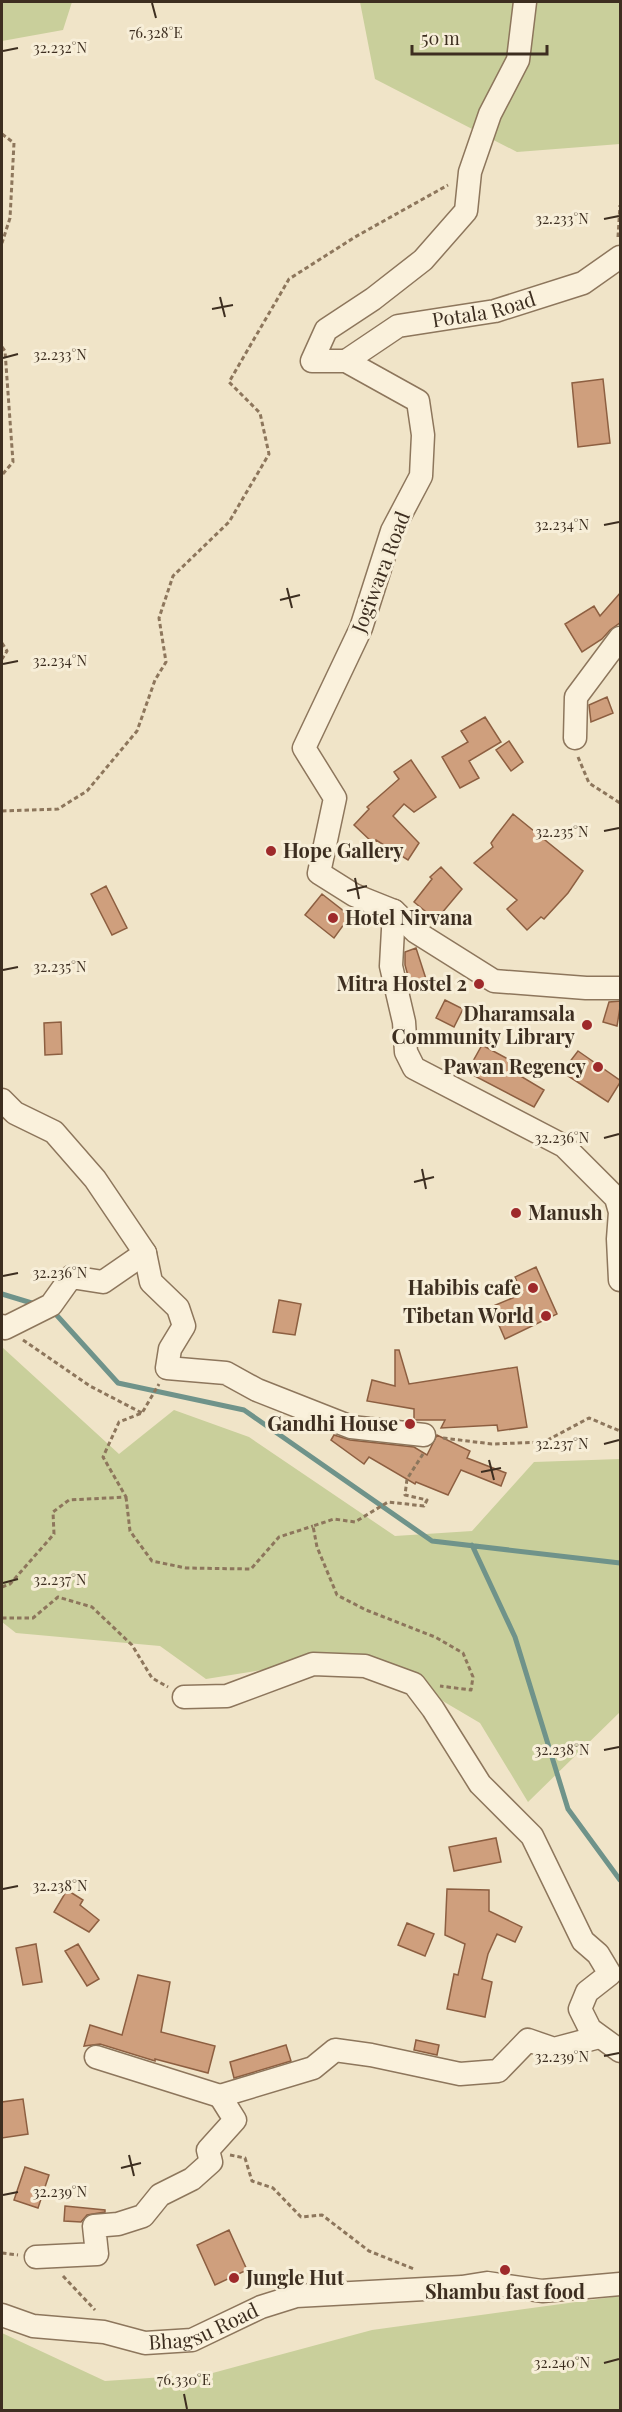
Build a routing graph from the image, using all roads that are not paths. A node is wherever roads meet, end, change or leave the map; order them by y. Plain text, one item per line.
1 (525, 2) edge
2 (619, 258) edge
3 (346, 361) junction
4 (621, 638) edge
5 (575, 738) road end
6 (394, 911) junction
7 (621, 988) edge
8 (2, 1100) edge
9 (145, 1253) junction
10 (621, 1280) edge
11 (3, 1327) edge
12 (428, 1436) road end
13 (184, 1697) road end
14 (599, 2037) junction
15 (621, 2051) edge
16 (96, 2057) dead end
17 (220, 2096) junction
18 (36, 2257) road end
19 (621, 2284) edge
20 (2, 2314) edge

1 - 3 street, Jogiwara Road
2 - 3 street, Potala Road
3 - 6 street, Jogiwara Road
4 - 5 street
6 - 7 street, Jogiwara Road
6 - 10 street
8 - 9 street
9 - 11 street
9 - 12 street
13 - 14 street
14 - 15 street
14 - 17 street
16 - 17 street
17 - 18 street
19 - 20 street, Bhagsu Road

